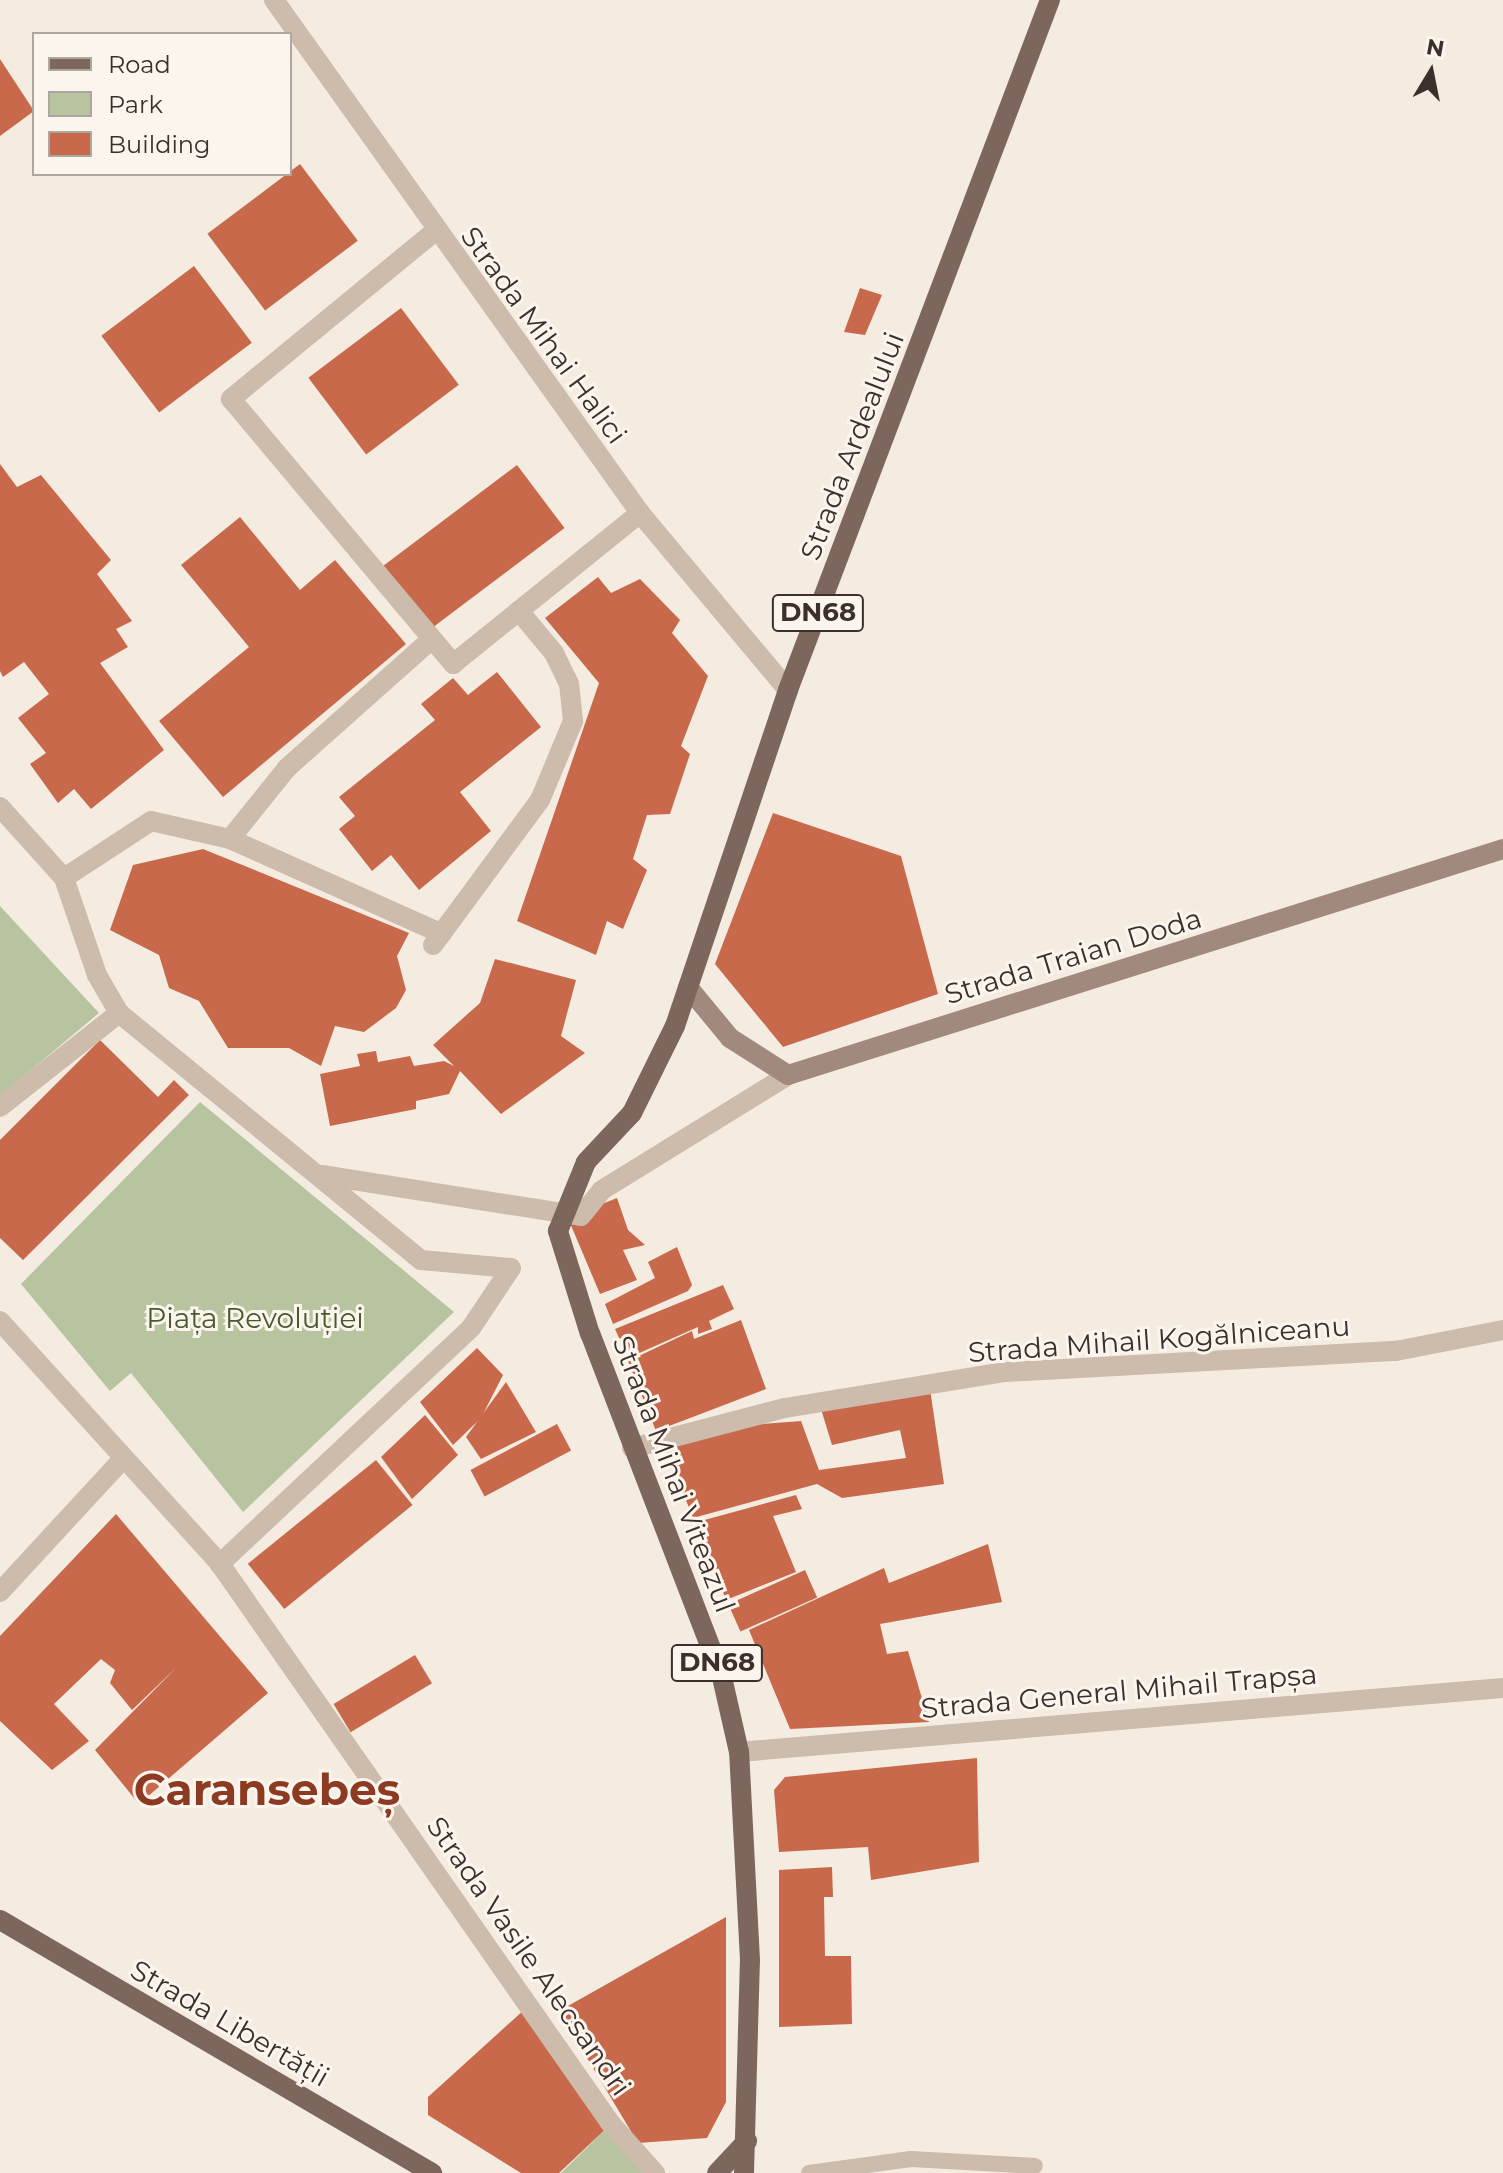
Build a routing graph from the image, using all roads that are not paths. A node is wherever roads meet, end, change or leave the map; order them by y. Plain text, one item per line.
1 (274, 0) edge
2 (1050, 0) edge
3 (434, 232) junction
4 (640, 513) junction
5 (519, 611) junction
6 (432, 639) junction
7 (788, 690) junction
8 (0, 807) edge
9 (230, 839) junction
10 (1503, 849) edge
11 (64, 878) junction
12 (688, 987) junction
13 (119, 1013) junction
14 (788, 1075) junction
15 (0, 1107) edge
16 (322, 1175) junction
17 (562, 1211) junction
18 (0, 1321) edge
19 (1503, 1330) edge
20 (632, 1448) junction
21 (121, 1461) junction
22 (220, 1564) junction
23 (0, 1592) edge
24 (1502, 1693) edge
25 (739, 1752) junction
26 (0, 1920) edge
27 (747, 2141) junction
28 (1035, 2166) dead end
29 (432, 2173) edge
30 (655, 2173) edge
31 (717, 2173) edge
32 (744, 2173) edge
33 (809, 2173) edge

1 - 3 street, Strada Mihai Halici
2 - 7 main road, Strada Ardealului / DN68
3 - 4 street, Strada Mihai Halici
3 - 6 street
4 - 5 street
4 - 7 street, Strada Mihai Halici
5 - 6 street
5 - 9 street
6 - 9 street
7 - 12 main road, Strada Ardealului / DN68
8 - 11 street
9 - 11 street
10 - 14 main road, Strada Traian Doda
11 - 13 street
12 - 14 main road
12 - 17 main road, Strada Ardealului / DN68
13 - 15 street
13 - 16 street
14 - 17 street
16 - 17 street
16 - 22 street
17 - 20 main road, Strada Mihai Viteazul / DN68
18 - 21 street, Strada Vasile Alecsandri
19 - 20 street, Strada Mihail Kogălniceanu
20 - 25 main road, Strada Mihai Viteazul / DN68
21 - 22 street, Strada Vasile Alecsandri
21 - 23 street
22 - 30 street, Strada Vasile Alecsandri
24 - 25 street, Strada General Mihail Trapșa
25 - 27 main road, Strada Mihai Viteazul / DN68
26 - 29 main road, Strada Libertății
27 - 31 main road
27 - 32 main road, Strada Mihai Viteazul / DN68
28 - 33 lane

